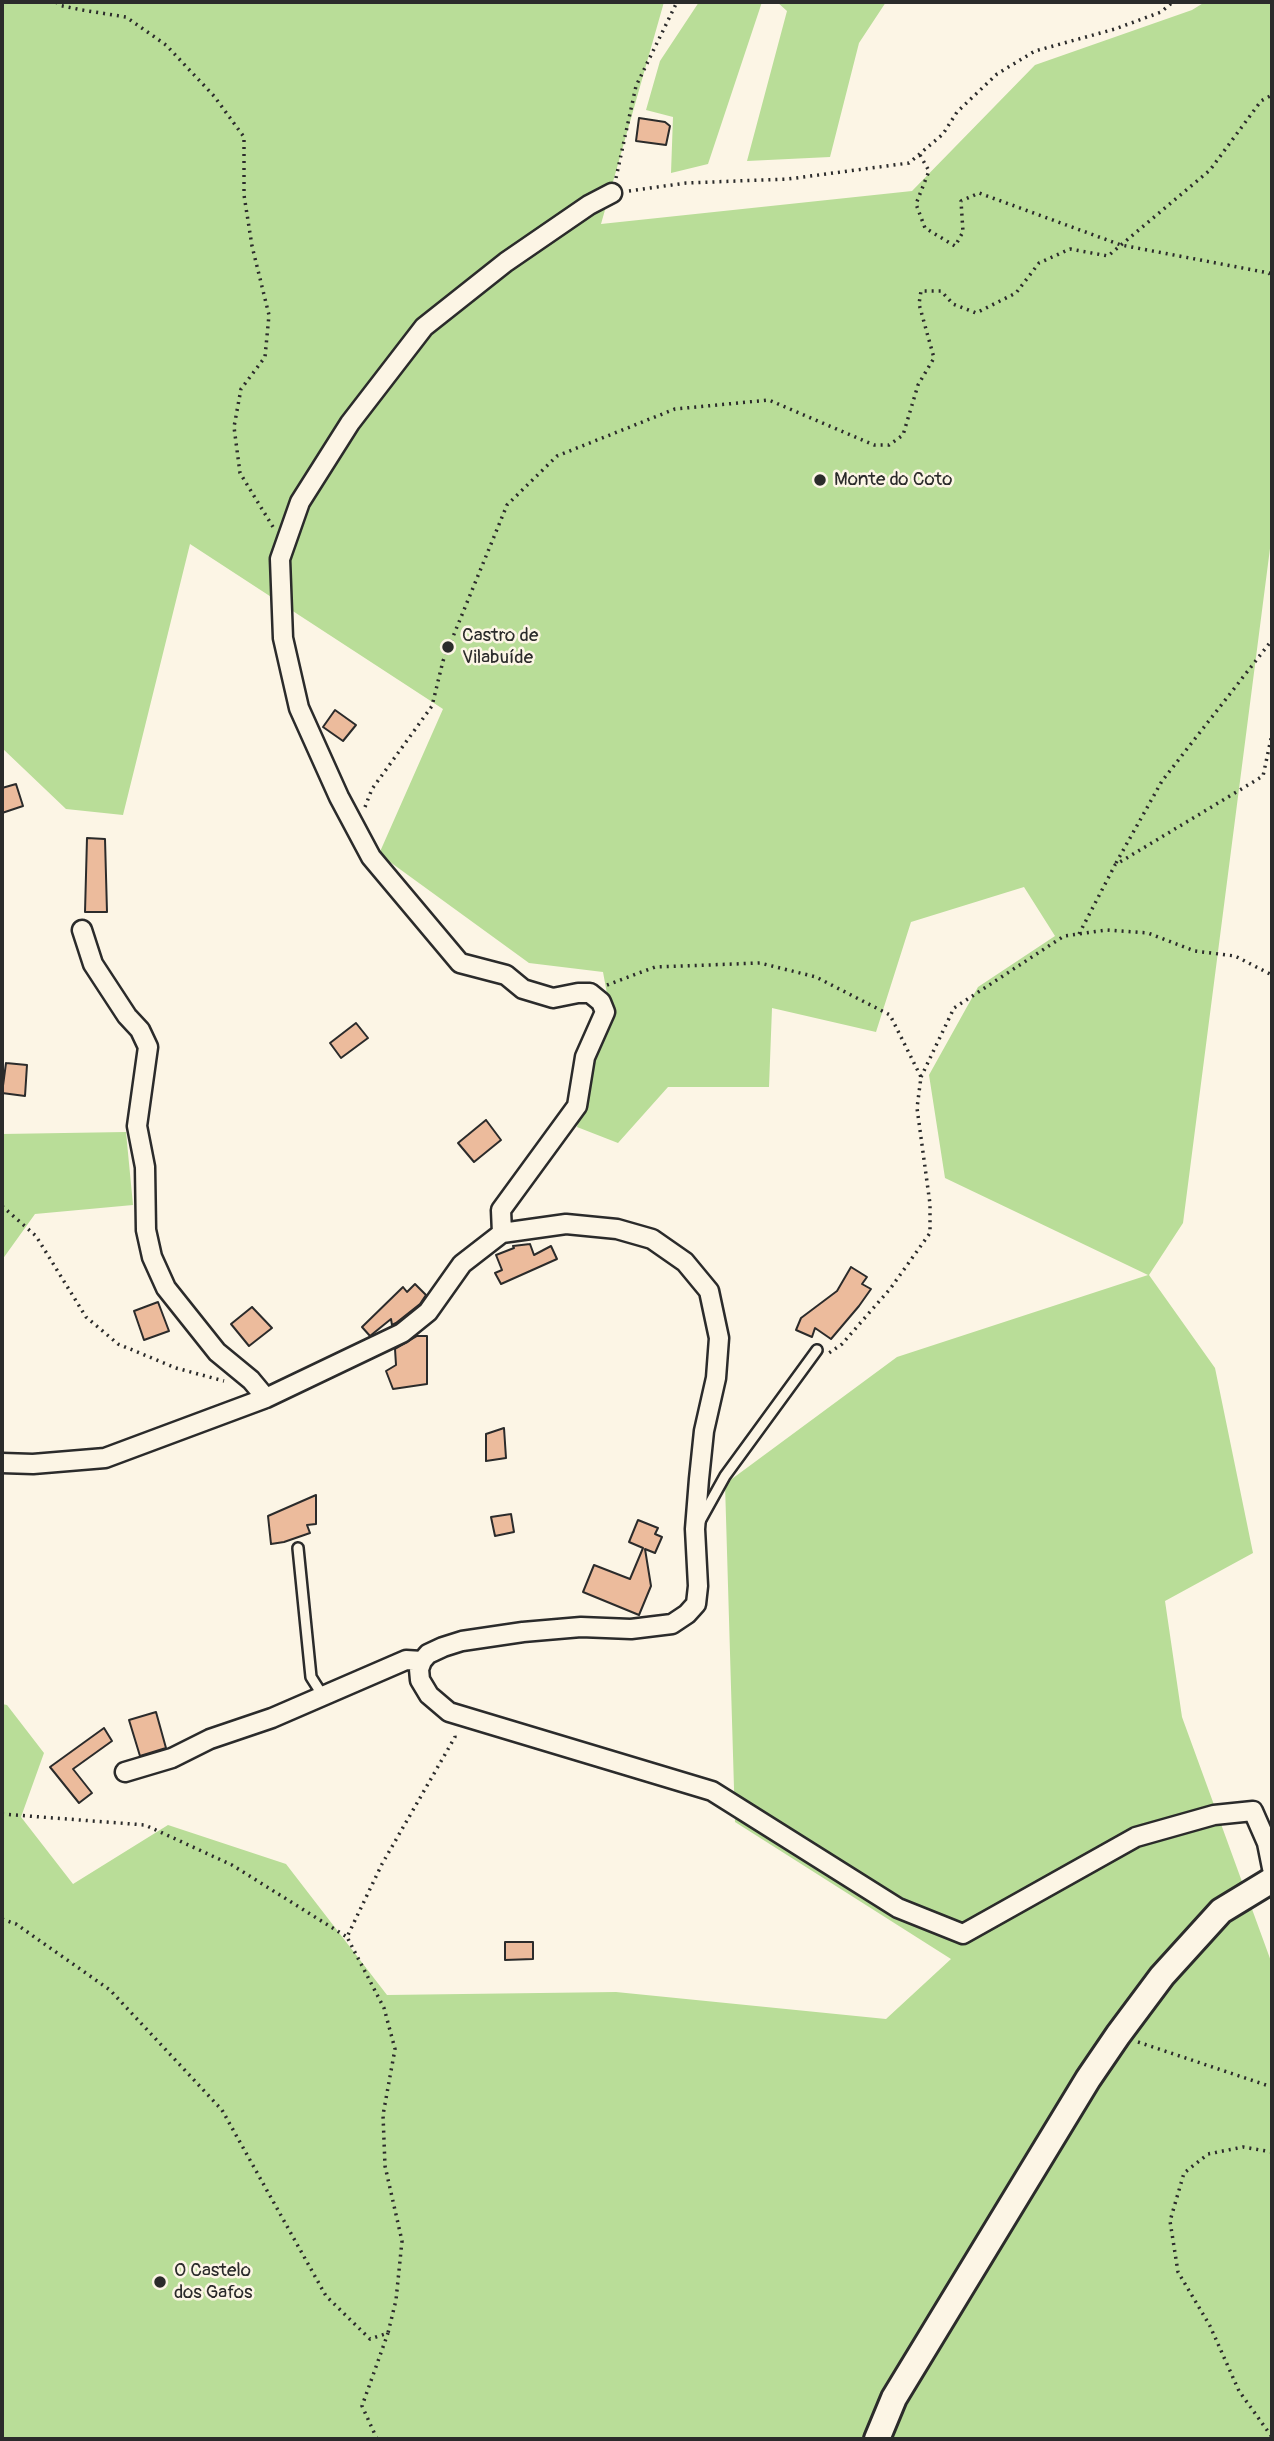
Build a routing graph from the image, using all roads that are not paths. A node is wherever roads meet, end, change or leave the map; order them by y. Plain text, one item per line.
1 (612, 193) road end
2 (82, 930) dead end
3 (502, 1234) junction
4 (817, 1350) dead end
5 (266, 1398) junction
6 (2, 1463) edge
7 (695, 1529) junction
8 (298, 1548) dead end
9 (422, 1661) junction
10 (324, 1697) junction
11 (125, 1772) dead end
12 (1272, 1868) edge
13 (1272, 1880) edge
14 (877, 2439) edge

1 - 3 street
2 - 5 street
3 - 5 street
3 - 7 street
4 - 7 lane
5 - 6 street
7 - 9 street
8 - 10 lane
9 - 10 street
9 - 12 street
10 - 11 street
13 - 14 main road

